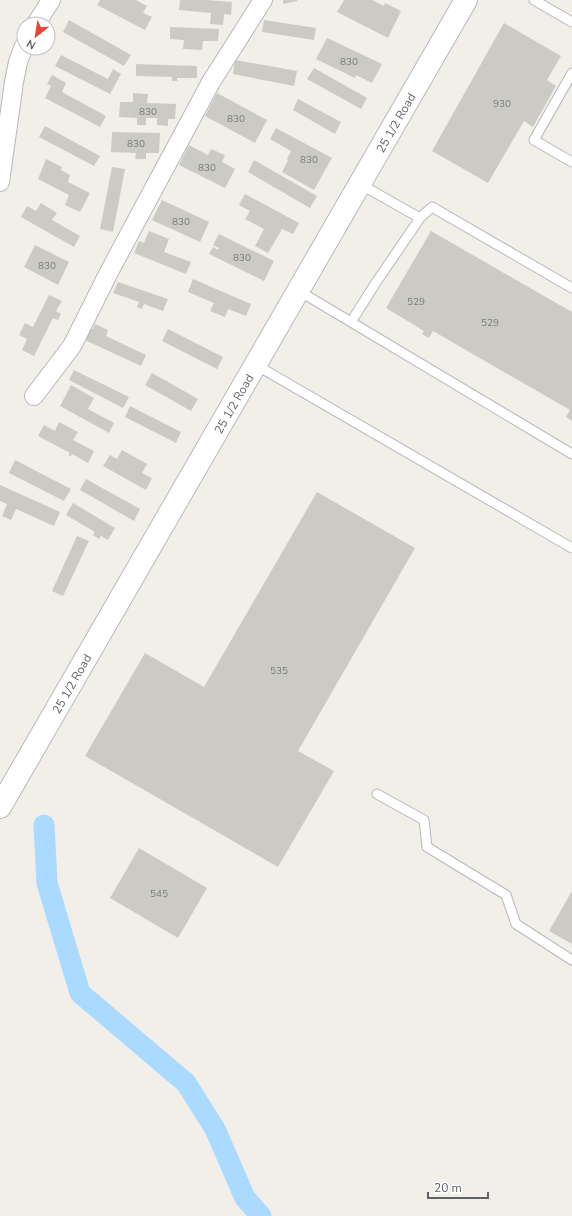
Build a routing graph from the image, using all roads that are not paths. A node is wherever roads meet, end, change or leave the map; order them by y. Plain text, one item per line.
1 (51, 0) edge
2 (263, 0) edge
3 (466, 0) edge
4 (534, 0) edge
5 (41, 16) edge
6 (572, 22) edge
7 (20, 56) edge
8 (572, 73) edge
9 (7, 87) edge
10 (572, 162) edge
11 (0, 182) edge
12 (360, 184) junction
13 (420, 218) junction
14 (572, 288) edge
15 (299, 290) junction
16 (351, 322) junction
17 (256, 365) junction
18 (34, 396) dead end
19 (572, 454) edge
20 (572, 548) edge
21 (377, 794) dead end
22 (0, 807) edge
23 (572, 960) edge

1 - 5 street
2 - 18 street
3 - 12 street, 25 1/2 Road
4 - 6 lane
7 - 9 street
8 - 10 lane
9 - 11 street
12 - 13 lane
12 - 15 street, 25 1/2 Road
13 - 14 lane
13 - 16 lane
15 - 16 lane
15 - 17 street, 25 1/2 Road
16 - 19 lane
17 - 20 lane
17 - 22 street, 25 1/2 Road
21 - 23 lane

